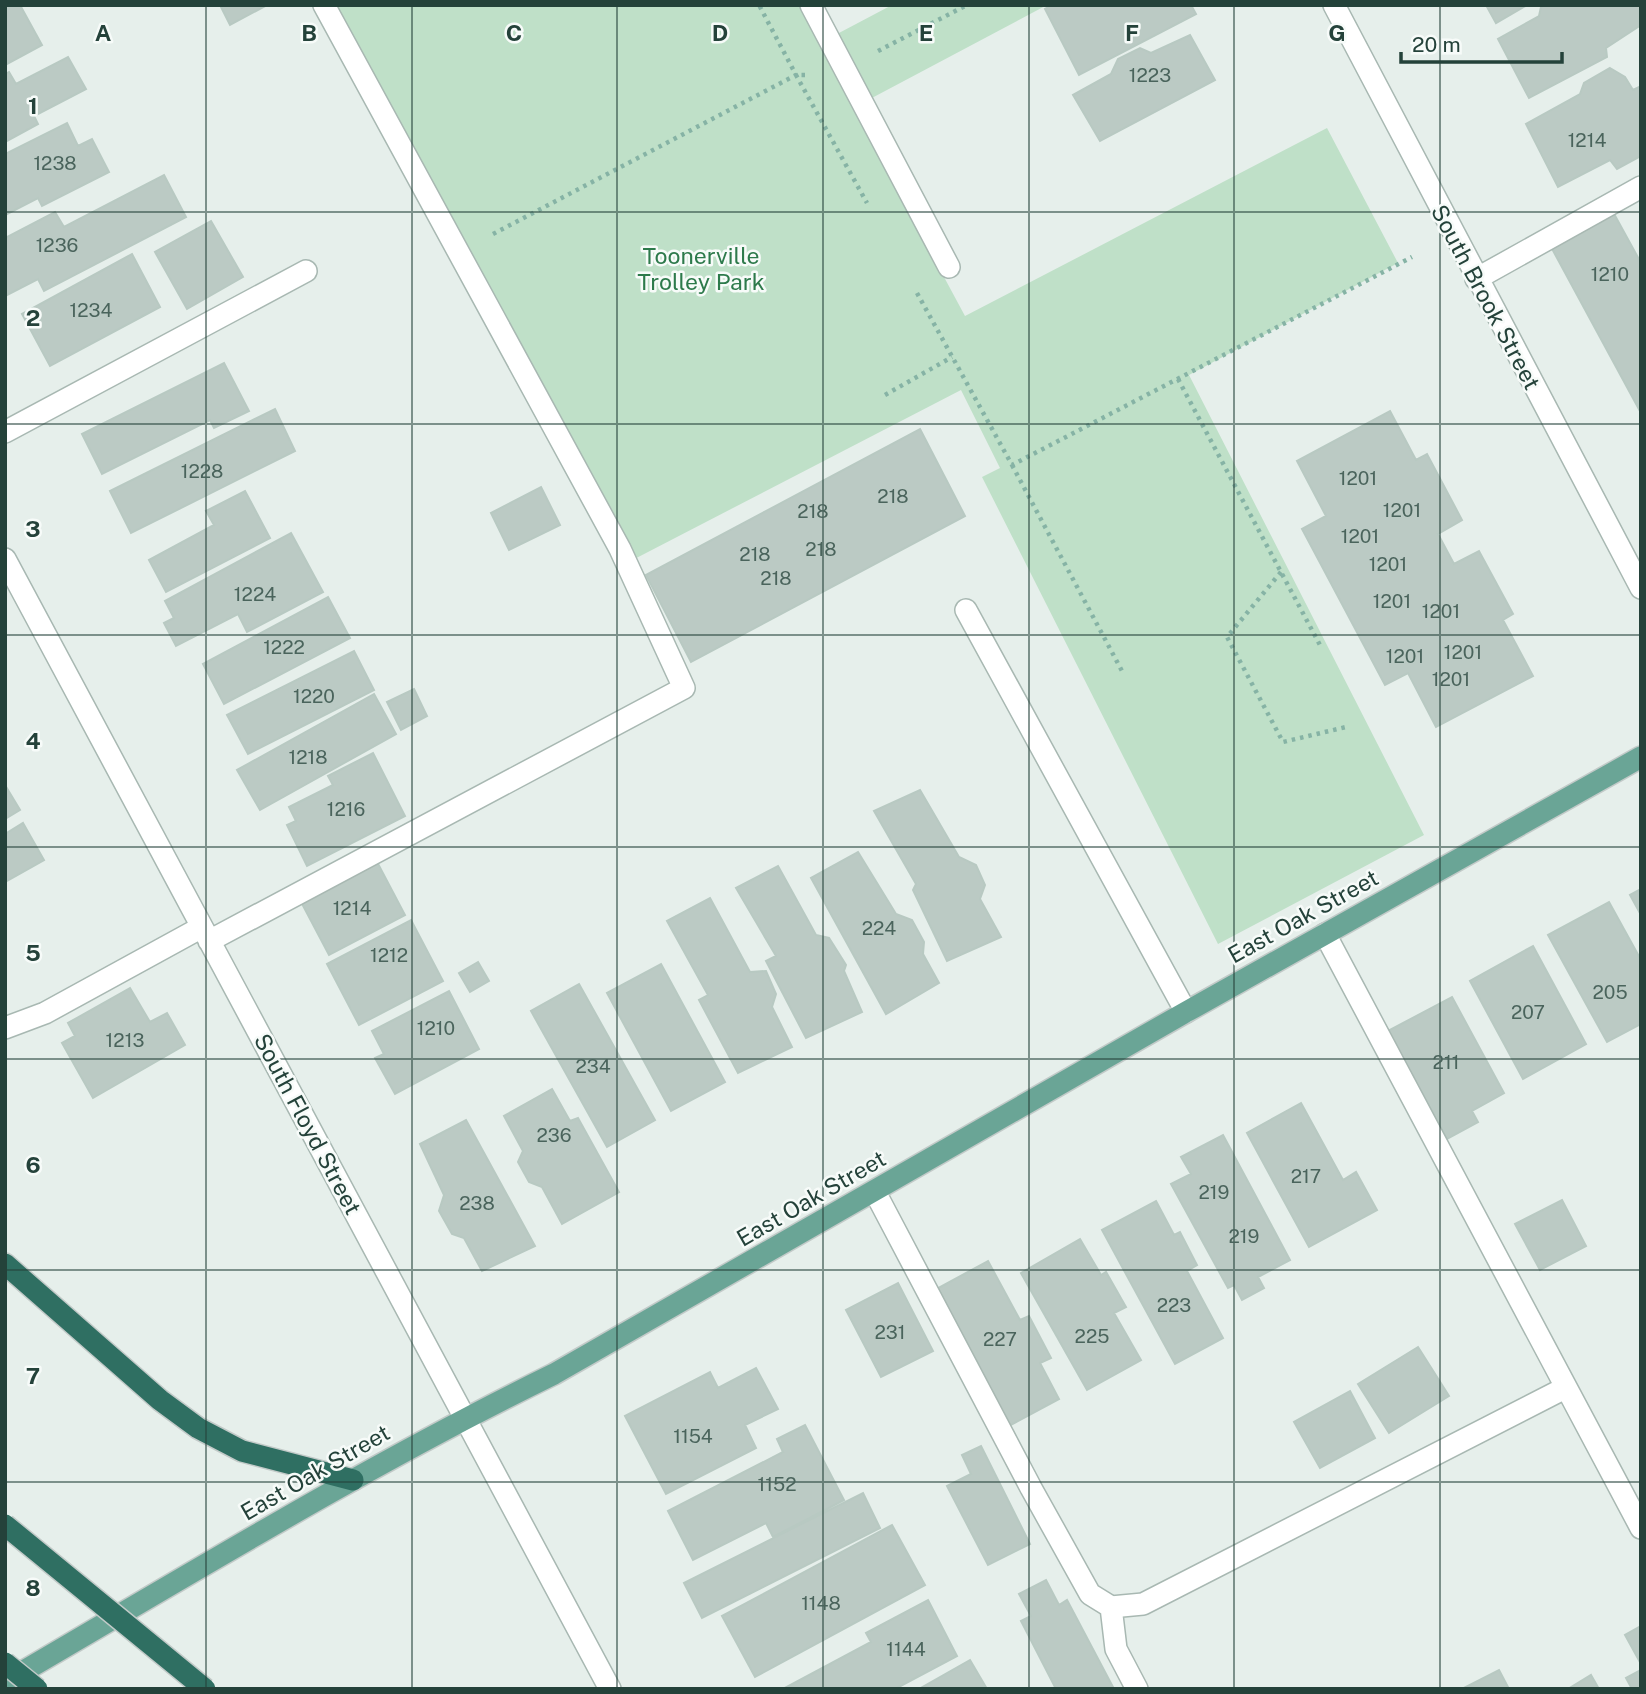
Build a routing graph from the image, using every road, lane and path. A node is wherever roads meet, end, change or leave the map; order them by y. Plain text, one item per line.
1 (324, 5) edge
2 (760, 5) edge
3 (811, 5) edge
4 (967, 5) edge
5 (1334, 5) edge
6 (845, 68) junction
7 (796, 75) junction
8 (1641, 187) edge
9 (868, 204) dead end
10 (493, 234) dead end
11 (1412, 257) dead end
12 (949, 267) dead end
13 (306, 271) dead end
14 (1476, 279) junction
15 (913, 286) dead end
16 (952, 357) junction
17 (1178, 379) junction
18 (885, 395) dead end
19 (5, 432) edge
20 (1012, 465) junction
21 (5, 559) edge
22 (1281, 572) junction
23 (1641, 588) edge
24 (966, 610) dead end
25 (1321, 647) dead end
26 (1122, 671) dead end
27 (1346, 727) dead end
28 (1641, 757) edge
29 (206, 934) junction
30 (1325, 934) junction
31 (1186, 1012) junction
32 (5, 1028) edge
33 (875, 1192) junction
34 (5, 1264) edge
35 (1565, 1388) junction
36 (465, 1418) junction
37 (353, 1480) junction
38 (5, 1525) edge
39 (1641, 1528) edge
40 (1111, 1607) junction
41 (5, 1663) edge
42 (5, 1682) edge
43 (37, 1689) edge
44 (205, 1689) edge
45 (610, 1689) edge
46 (1137, 1689) edge

1 - 29 street
2 - 7 path
3 - 6 street
4 - 6 path
5 - 14 street, South Brook Street
6 - 7 path
6 - 12 street
7 - 9 path
7 - 10 path
8 - 14 street
11 - 17 path
13 - 19 street
14 - 23 street, South Brook Street
15 - 16 path
16 - 18 path
16 - 20 path
17 - 20 path
17 - 22 path
20 - 26 path
21 - 29 street, South Floyd Street
22 - 25 path
22 - 27 path
24 - 31 street
28 - 30 main road, East Oak Street
29 - 32 street
29 - 36 street, South Floyd Street
30 - 31 main road, East Oak Street
30 - 35 street
31 - 33 main road, East Oak Street
33 - 36 main road, East Oak Street
33 - 40 street
34 - 37 highway
35 - 39 street
35 - 40 street
36 - 37 main road, East Oak Street
36 - 45 street, South Floyd Street
37 - 42 main road, East Oak Street
38 - 44 highway, bridge
40 - 46 street
41 - 43 highway, bridge

